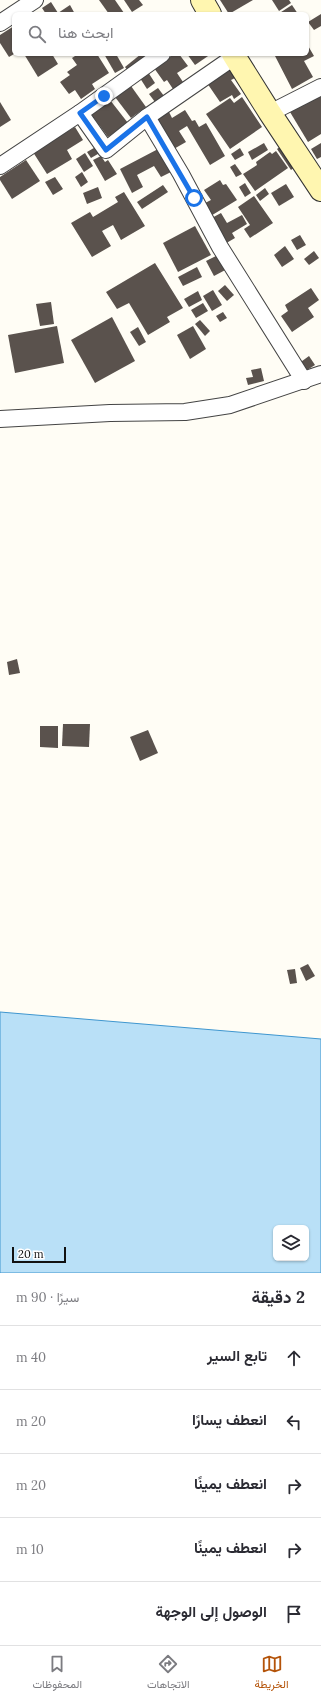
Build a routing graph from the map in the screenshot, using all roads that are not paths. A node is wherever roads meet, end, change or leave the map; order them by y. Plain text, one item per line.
1 (35, 0) edge
2 (202, 0) edge
3 (17, 12) edge
4 (209, 12) edge
5 (12, 15) edge
6 (0, 23) edge
7 (159, 56) edge
8 (233, 56) edge
9 (235, 56) edge
10 (321, 87) edge
11 (80, 113) junction
12 (270, 113) junction
13 (147, 117) junction
14 (0, 166) edge
15 (321, 190) edge
16 (321, 374) edge
17 (304, 381) junction
18 (0, 419) edge

1 - 3 street
2 - 4 street
5 - 6 street
7 - 11 street
8 - 13 street
9 - 12 street
10 - 12 street
11 - 13 street
11 - 14 street
12 - 15 street
13 - 17 street
16 - 17 street
17 - 18 street

